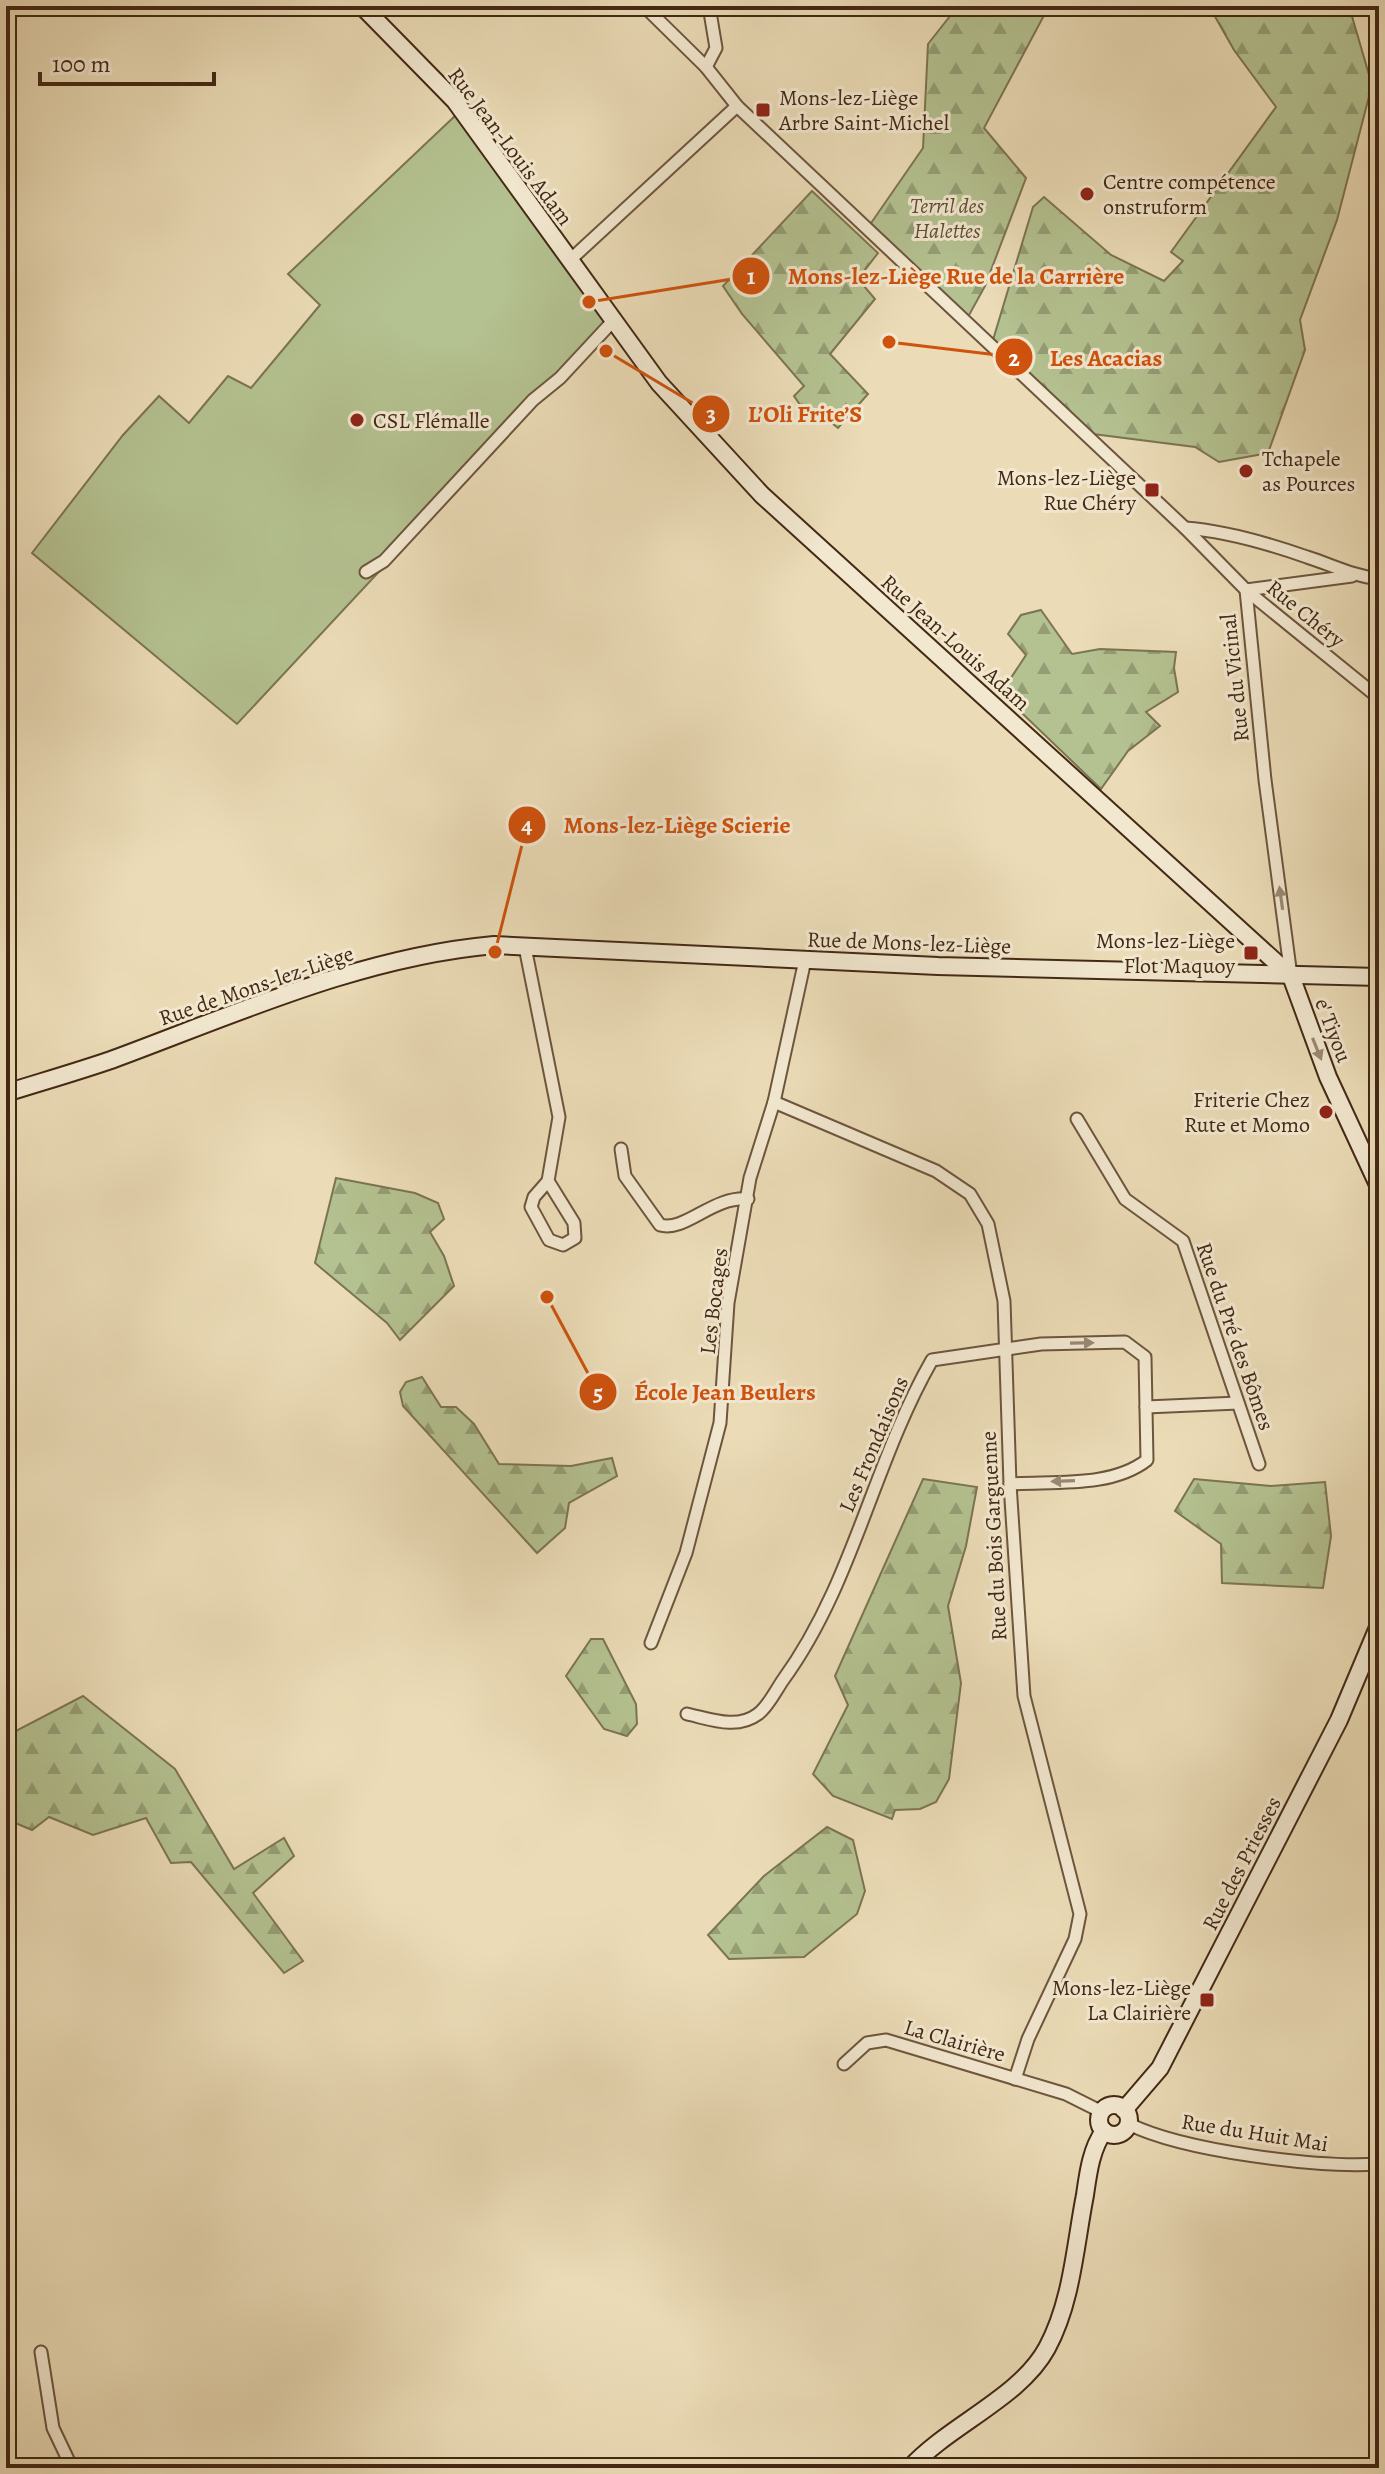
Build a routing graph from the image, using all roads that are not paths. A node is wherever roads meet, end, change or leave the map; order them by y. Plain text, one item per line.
1 (362, 6) edge
2 (644, 6) edge
3 (709, 6) edge
4 (706, 67) junction
5 (737, 106) junction
6 (569, 261) junction
7 (613, 321) junction
8 (1185, 528) junction
9 (366, 572) dead end
10 (1355, 576) junction
11 (1379, 579) edge
12 (1246, 590) junction
13 (1379, 698) edge
14 (525, 947) junction
15 (805, 960) junction
16 (1291, 976) junction
17 (1379, 977) edge
18 (6, 1093) edge
19 (774, 1102) junction
20 (1077, 1119) dead end
21 (621, 1149) dead end
22 (548, 1181) junction
23 (1379, 1187) edge
24 (748, 1199) junction
25 (1004, 1348) junction
26 (1238, 1403) junction
27 (1146, 1407) junction
28 (1259, 1464) dead end
29 (1010, 1484) junction
30 (1379, 1625) edge
31 (651, 1643) dead end
32 (687, 1714) dead end
33 (844, 2064) dead end
34 (1015, 2079) junction
35 (1102, 2112) junction
36 (1126, 2117) junction
37 (1104, 2131) junction
38 (1379, 2164) edge
39 (41, 2352) dead end
40 (72, 2468) edge
41 (910, 2468) edge

1 - 6 street, Rue Jean-Louis Adam
2 - 4 street, Rue du Vicinal
3 - 4 street
4 - 5 street, Rue du Vicinal
5 - 6 street
5 - 8 street, Rue du Vicinal
6 - 7 street, Rue Jean-Louis Adam
7 - 9 street
7 - 16 street, Rue Jean-Louis Adam
8 - 10 street
8 - 12 street, Rue du Vicinal
10 - 11 street
10 - 12 street
12 - 13 street, Rue Chéry
16 -> 12 street, Rue du Vicinal
14 - 15 street, Rue de Mons-lez-Liège
14 - 18 street, Rue de Mons-lez-Liège
14 - 22 street
15 - 16 street, Rue de Mons-lez-Liège
15 - 19 street, Les Bocages
16 - 17 street, Rue de Mons-lez-Liège
16 -> 23 street, e' Tiyou
19 - 24 street, Les Bocages
19 - 25 street, Rue du Bois Garguenne
20 - 26 street, Rue du Pré des Bômes
21 - 24 street
22 - 22 street
24 - 31 street, Les Bocages
25 -> 27 street, Les Frondaisons
25 - 29 street, Rue du Bois Garguenne
25 - 32 street, Les Frondaisons
26 - 27 street
26 - 28 street, Rue du Pré des Bômes
27 -> 29 street, Les Frondaisons
29 - 34 street, Rue du Bois Garguenne
30 - 36 street, Rue des Priesses
33 - 34 street, La Clairière
34 - 35 street, La Clairière
35 - 36 street
35 - 37 street
36 - 37 street
36 - 38 street, Rue du Huit Mai
37 - 41 street
39 - 40 street

